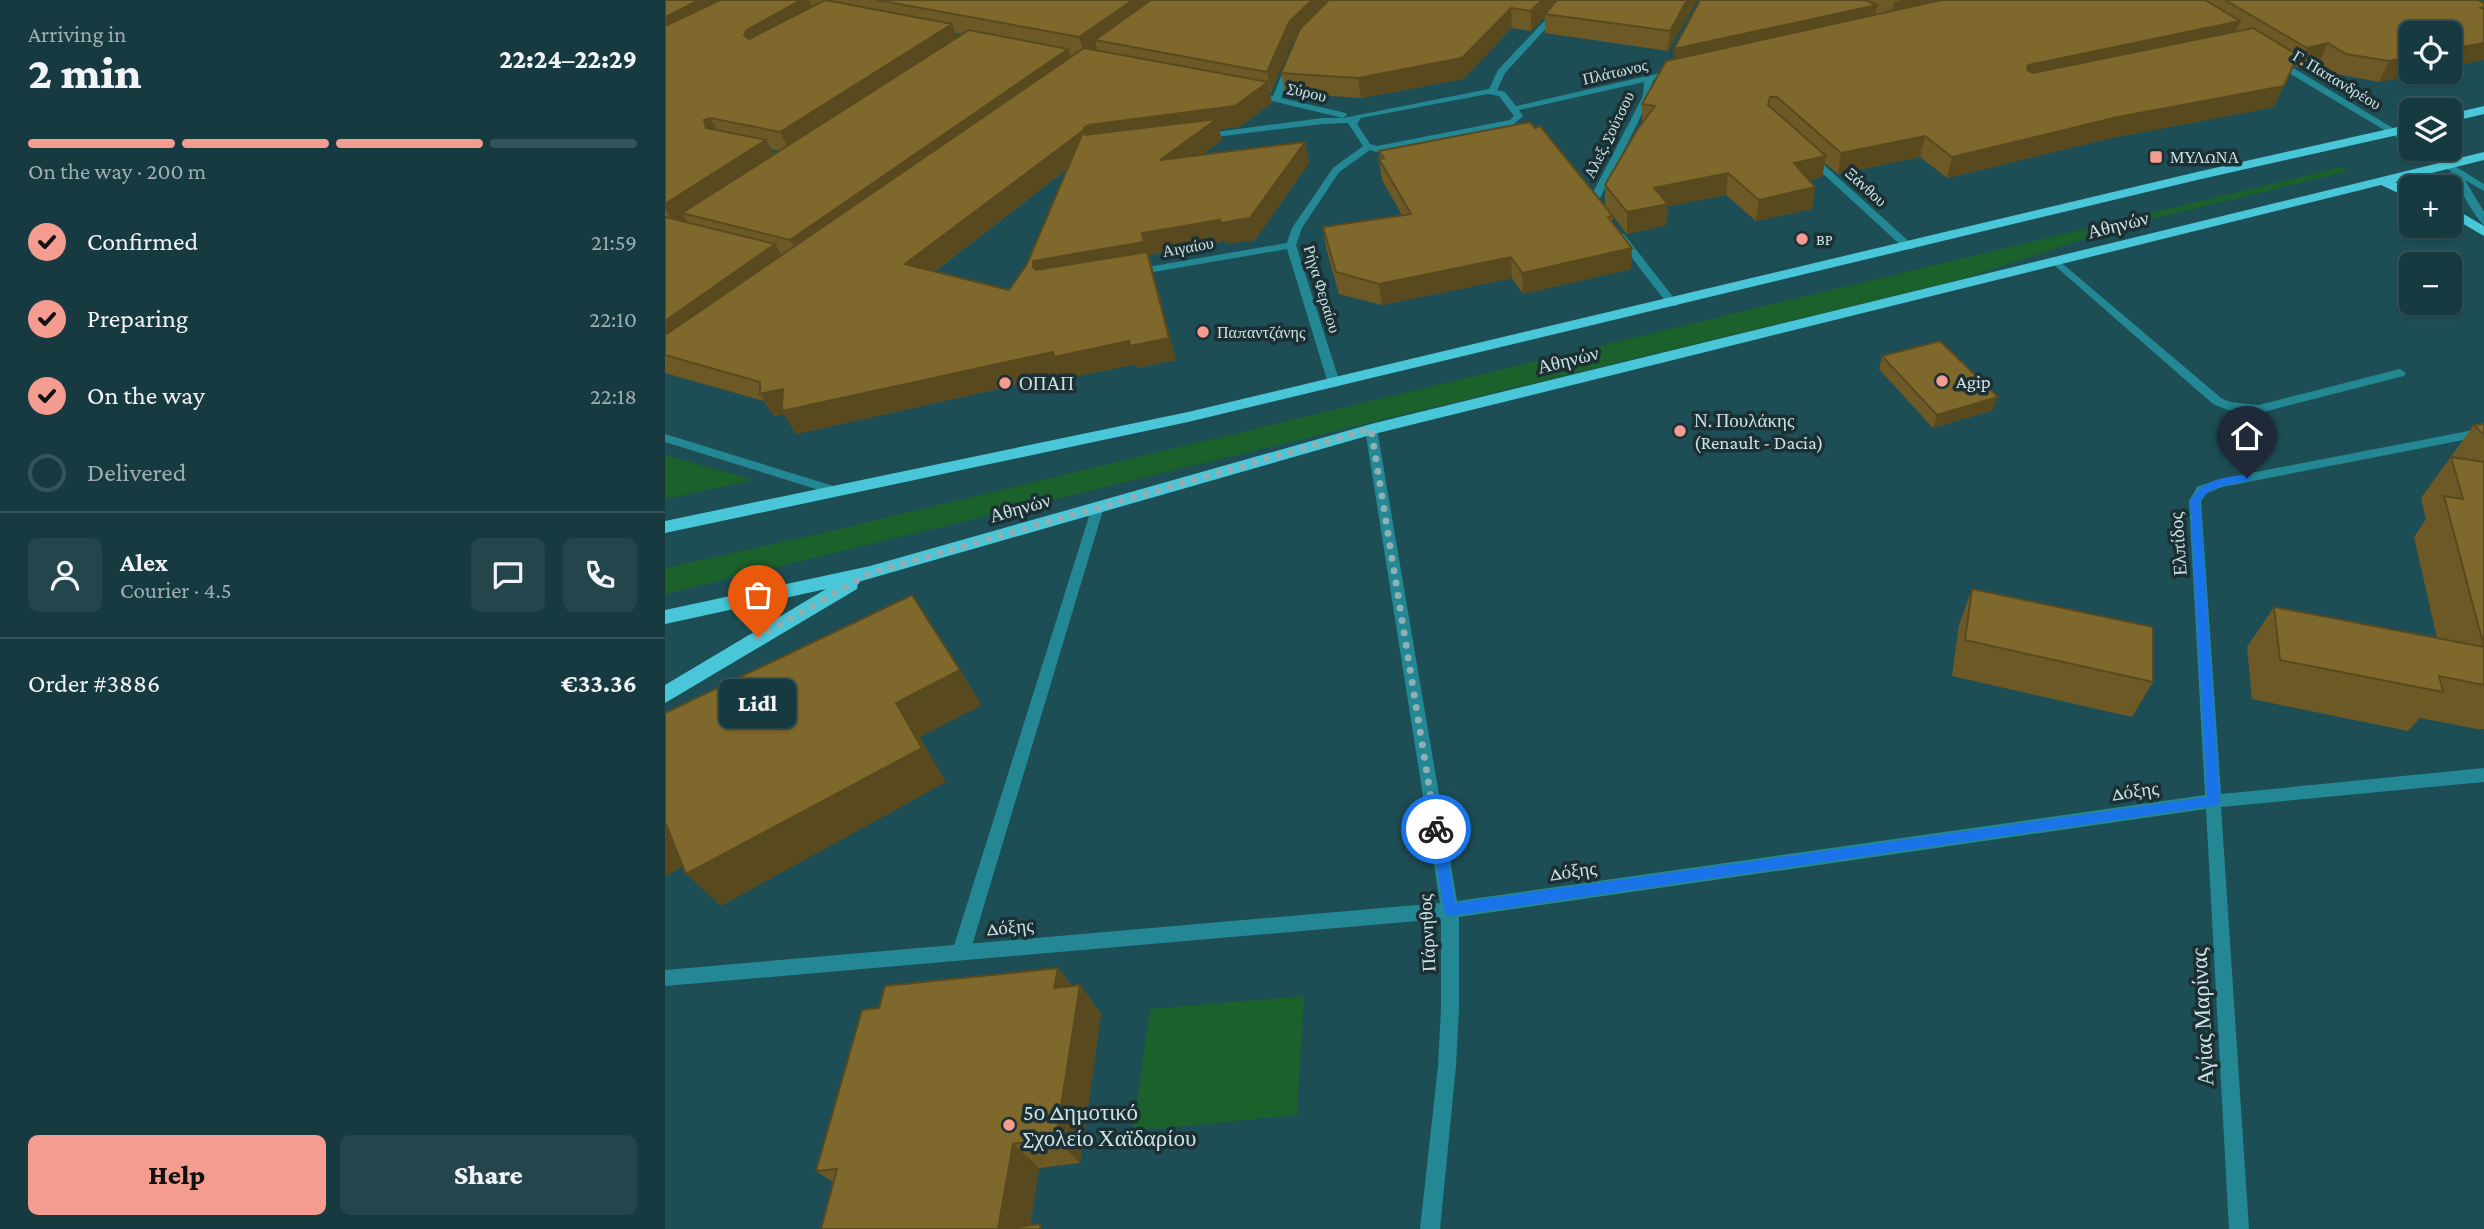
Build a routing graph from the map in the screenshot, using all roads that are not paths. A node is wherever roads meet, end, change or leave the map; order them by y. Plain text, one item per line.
1 (1568, 0) edge
2 (2266, 56) edge
3 (1293, 57) edge
4 (1668, 64) edge
5 (1689, 69) edge
6 (1662, 75) junction
7 (1649, 78) junction
8 (1492, 91) junction
9 (1249, 93) edge
10 (1276, 98) junction
11 (1514, 109) junction
12 (2484, 110) edge
13 (2462, 115) edge
14 (1354, 119) junction
15 (2399, 131) edge
16 (2393, 132) junction
17 (2399, 136) edge
18 (1189, 139) edge
19 (1368, 147) junction
20 (1800, 149) edge
21 (2484, 156) edge
22 (2442, 161) edge
23 (2447, 164) junction
24 (2380, 180) junction
25 (2484, 188) edge
26 (2399, 189) edge
27 (2462, 218) edge
28 (2484, 222) edge
29 (2484, 232) edge
30 (1291, 245) junction
31 (1909, 247) junction
32 (2057, 262) junction
33 (1129, 273) edge
34 (1673, 303) junction
35 (2400, 373) dead end
36 (1334, 383) junction
37 (1371, 429) junction
38 (2484, 432) edge
39 (665, 438) edge
40 (835, 491) junction
41 (1098, 507) junction
42 (665, 527) edge
43 (870, 573) junction
44 (665, 617) edge
45 (665, 695) edge
46 (2484, 775) edge
47 (2214, 801) junction
48 (1450, 910) junction
49 (961, 952) junction
50 (665, 978) edge
51 (1430, 1229) edge
52 (2239, 1229) edge

1 - 8 street
2 - 16 street, Γ. Παπανδρέου
3 - 10 street
4 - 6 street
5 - 6 street, Πλάτωνος
6 - 7 street, Πλάτωνος
7 - 11 street, Πλάτωνος
7 - 34 street, Αλεξ. Σούτσου
8 - 11 street
8 - 14 street
9 - 10 street, Σύρου
10 - 14 street, Σύρου
11 - 19 street
12 - 13 highway
14 - 18 street
14 - 19 street
15 - 16 highway, Αθηνών
16 - 17 street, Γ. Παπανδρέου
16 - 31 highway, Αθηνών
19 - 30 street, Ρήγα Φεραίου
20 - 31 street, Ξάνθου
21 - 23 highway, Αθηνών
22 - 23 street
23 - 24 highway, Αθηνών
23 - 25 street
23 - 28 street
24 - 26 highway
24 - 32 highway, Αθηνών
27 - 29 highway
30 - 33 street, Αιγαίου
30 - 36 street, Ρήγα Φεραίου
31 - 34 highway, Αθηνών
32 - 35 street
32 - 37 highway, Αθηνών
34 - 36 highway, Αθηνών
36 - 40 highway, Αθηνών
37 - 41 highway, Αθηνών
37 - 48 street, Πάρνηθος
38 - 47 street, Ελπίδος
39 - 40 street
40 - 42 highway, Αθηνών
41 - 43 highway, Αθηνών
41 - 49 street
43 - 44 highway, Αθηνών
43 - 45 highway
46 - 47 street, Δόξης
47 - 48 street, Δόξης
47 - 52 street, Αγίας Μαρίνας
48 - 49 street, Δόξης
48 - 51 street, Πάρνηθος
49 - 50 street, Δόξης

